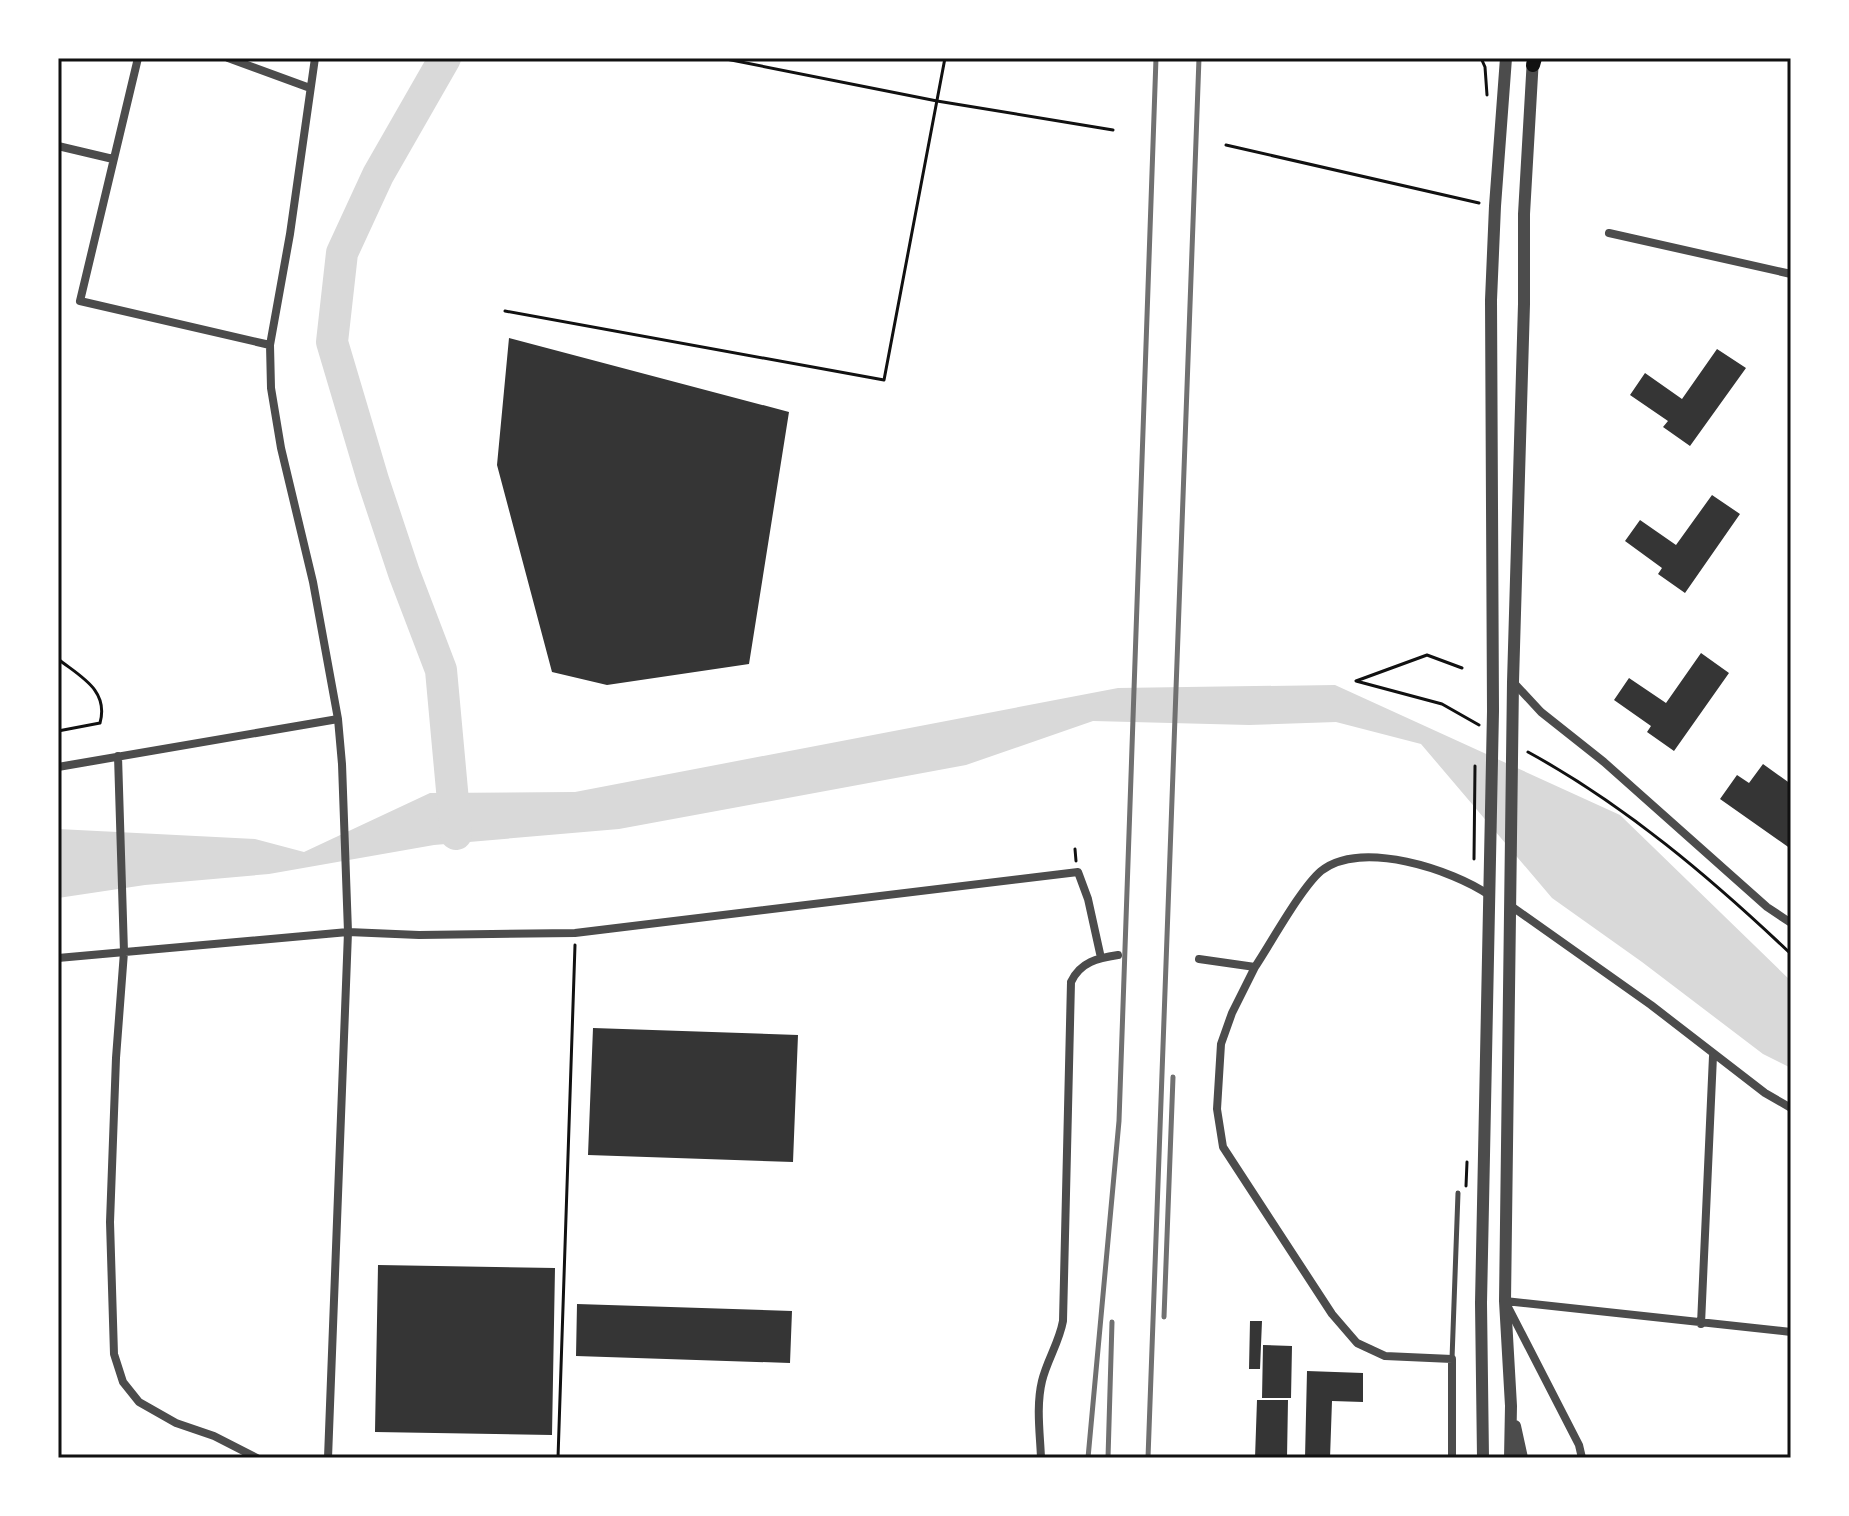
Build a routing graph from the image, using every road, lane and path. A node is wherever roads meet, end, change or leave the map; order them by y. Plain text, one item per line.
1 (138, 58) edge
2 (228, 58) edge
3 (315, 58) edge
4 (721, 58) edge
5 (945, 58) edge
6 (1506, 58) edge
7 (1534, 60) edge
8 (310, 88) junction
9 (937, 101) junction
10 (1113, 130) dead end
11 (1226, 145) dead end
12 (58, 146) edge
13 (113, 159) junction
14 (1495, 206) junction
15 (1609, 233) dead end
16 (1791, 274) edge
17 (505, 311) dead end
18 (270, 345) junction
19 (58, 659) edge
20 (1462, 668) dead end
21 (1513, 682) junction
22 (338, 719) junction
23 (1483, 727) dead end
24 (58, 731) edge
25 (1523, 749) dead end
26 (118, 756) junction
27 (58, 767) edge
28 (1490, 892) junction
29 (1511, 906) junction
30 (1791, 923) edge
31 (348, 932) junction
32 (575, 933) junction
33 (124, 952) junction
34 (1791, 954) edge
35 (1118, 955) dead end
36 (58, 958) edge
37 (1101, 958) junction
38 (1199, 959) dead end
39 (1255, 967) junction
40 (1713, 1056) junction
41 (1791, 1108) edge
42 (1458, 1193) dead end
43 (1505, 1301) junction
44 (1701, 1324) junction
45 (1791, 1332) edge
46 (1452, 1359) junction
47 (1511, 1406) junction
48 (257, 1458) edge
49 (328, 1458) edge
50 (558, 1458) edge
51 (1041, 1458) edge
52 (1452, 1458) edge
53 (1483, 1458) edge
54 (1510, 1458) edge
55 (1522, 1458) edge
56 (1582, 1458) edge

1 - 13 street
2 - 8 street
3 - 8 street
4 - 9 path
5 - 9 path
6 - 14 street
7 - 21 street
8 - 18 street
9 - 10 path
9 - 17 path
11 - 14 path
12 - 13 street
13 - 18 street
14 - 28 street
15 - 16 street
18 - 22 street
19 - 24 path
20 - 23 path
21 - 29 street
21 - 30 street
22 - 26 street
22 - 31 street
25 - 34 path
26 - 27 street
26 - 33 street
28 - 39 street
28 - 53 street
29 - 40 street
29 - 43 street
31 - 32 street
31 - 33 street
31 - 49 street
32 - 37 street
32 - 50 path
33 - 36 street
33 - 48 street
35 - 37 street
37 - 51 street
38 - 39 street
39 - 46 street
40 - 41 street
40 - 44 street
42 - 46 lane
43 - 44 street
43 - 47 street
43 - 56 street
44 - 45 street
46 - 52 street
47 - 54 street
47 - 55 street

